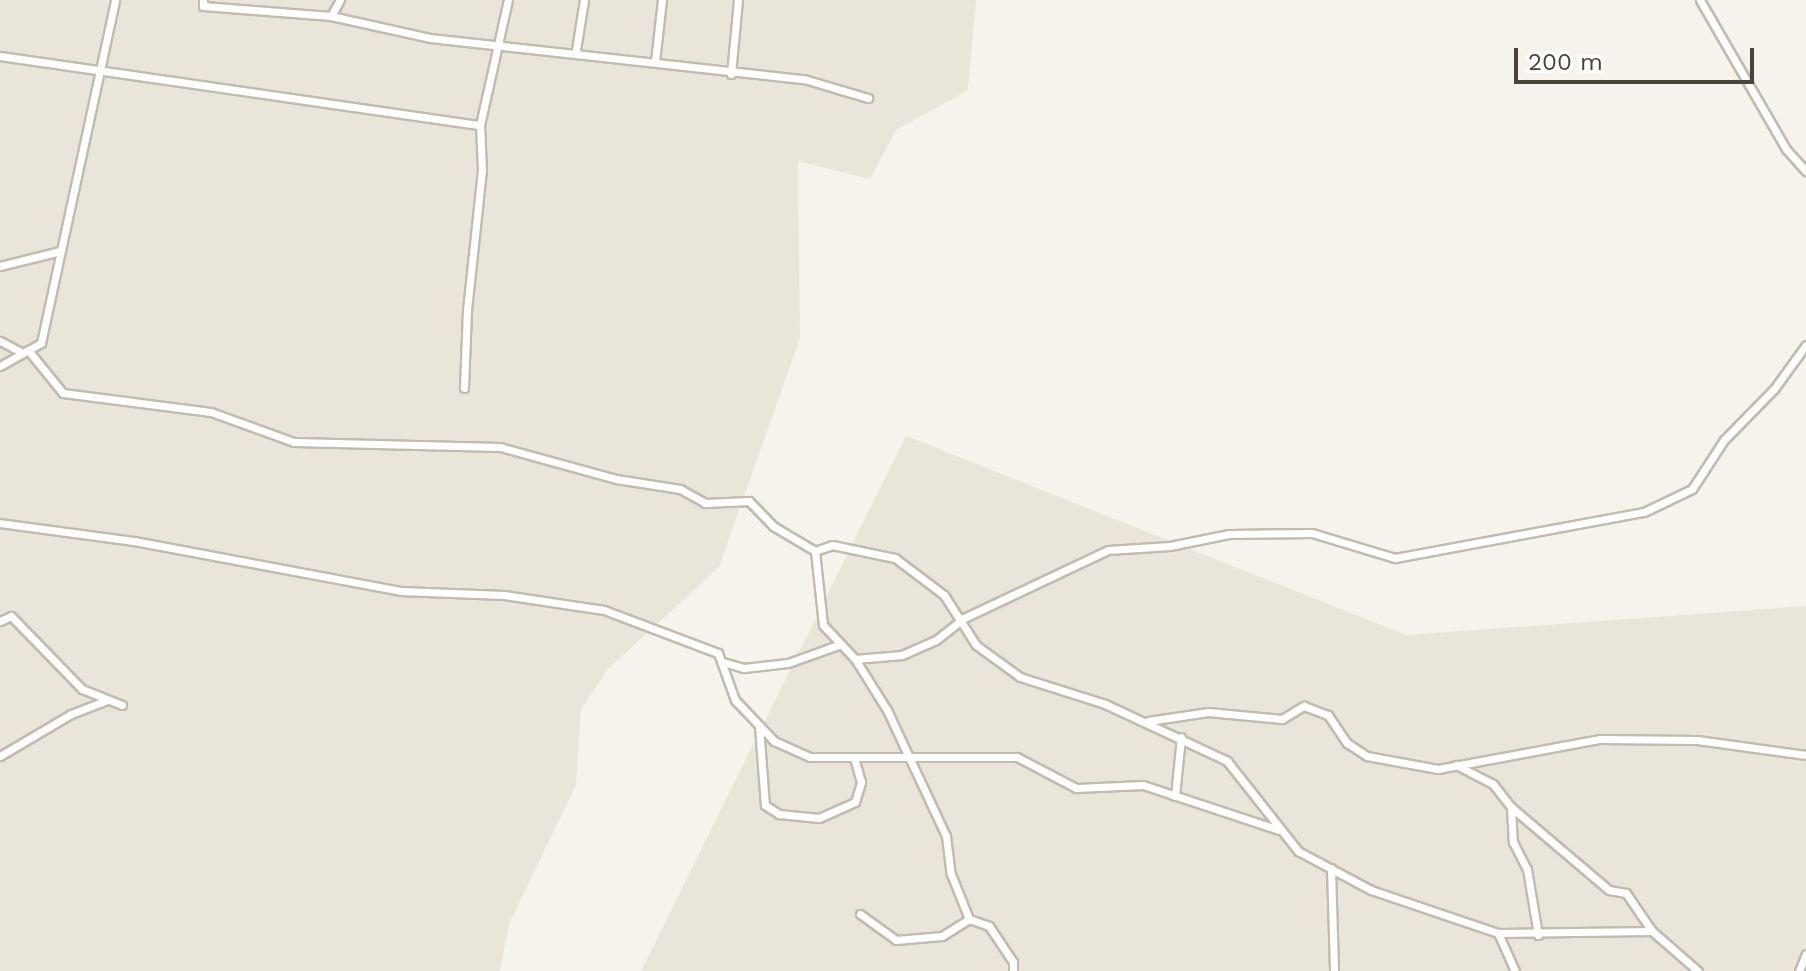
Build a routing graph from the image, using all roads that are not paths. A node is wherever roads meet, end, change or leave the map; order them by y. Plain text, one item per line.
1 (115, 0) edge
2 (203, 0) edge
3 (340, 0) edge
4 (508, 0) edge
5 (584, 0) edge
6 (662, 0) edge
7 (738, 0) edge
8 (1700, 0) edge
9 (331, 16) junction
10 (498, 43) junction
11 (576, 50) junction
12 (0, 56) edge
13 (655, 62) junction
14 (102, 69) junction
15 (731, 74) junction
16 (868, 98) dead end
17 (480, 125) junction
18 (1806, 171) edge
19 (60, 251) junction
20 (0, 266) edge
21 (0, 341) edge
22 (1806, 345) edge
23 (26, 352) junction
24 (0, 366) edge
25 (464, 388) dead end
26 (0, 523) edge
27 (815, 551) junction
28 (0, 621) edge
29 (958, 621) junction
30 (841, 644) junction
31 (855, 659) junction
32 (723, 662) junction
33 (107, 700) junction
34 (122, 705) dead end
35 (1146, 722) junction
36 (758, 724) junction
37 (1181, 737) junction
38 (905, 755) junction
39 (1806, 755) edge
40 (0, 756) edge
41 (854, 757) junction
42 (1456, 765) junction
43 (1175, 796) junction
44 (1511, 807) junction
45 (1279, 830) junction
46 (1331, 868) junction
47 (860, 914) dead end
48 (969, 919) junction
49 (1652, 931) junction
50 (1498, 933) junction
51 (1538, 935) junction
52 (1806, 954) edge
53 (1013, 971) edge
54 (1334, 971) edge
55 (1515, 971) edge
56 (1698, 971) edge
57 (1799, 971) edge

1 - 14 street
2 - 9 street
3 - 9 street
4 - 10 street
5 - 11 street
6 - 13 street
7 - 15 street
8 - 18 street
9 - 10 street
10 - 11 street
10 - 17 street
11 - 13 street
12 - 14 street
13 - 15 street
14 - 17 street
14 - 19 street
15 - 16 street
17 - 25 street
19 - 20 street
19 - 23 street
21 - 23 street
22 - 29 street
23 - 24 street
23 - 27 street
26 - 32 street
27 - 29 street
27 - 30 street
28 - 33 street
29 - 31 street
29 - 35 street
30 - 31 street
30 - 32 street
31 - 38 street
32 - 36 street
33 - 34 street
33 - 40 street
35 - 37 street
35 - 42 street
36 - 41 street
36 - 41 street
37 - 43 street
37 - 45 street
38 - 41 street
38 - 43 street
38 - 48 street
39 - 42 street
42 - 44 street
43 - 45 street
44 - 49 street
44 - 51 street
45 - 46 street
46 - 50 street
46 - 54 street
47 - 48 street
48 - 53 street
49 - 51 street
49 - 56 street
50 - 51 street
50 - 55 street
52 - 57 street

